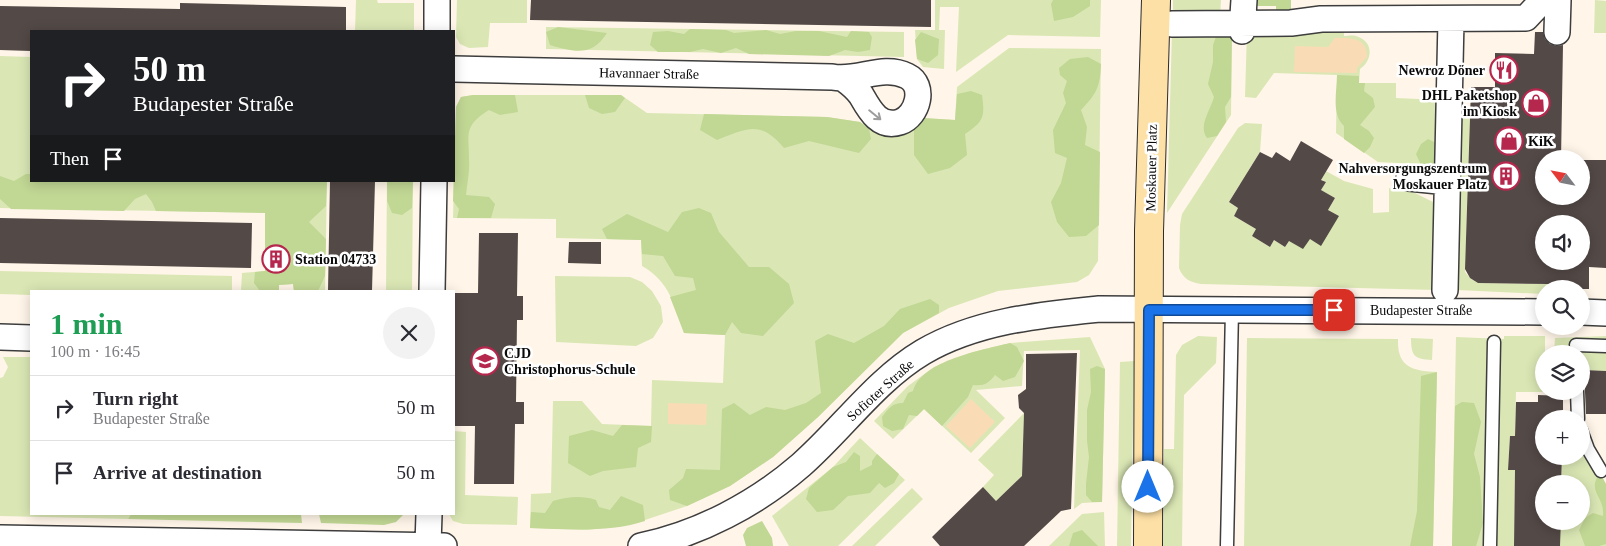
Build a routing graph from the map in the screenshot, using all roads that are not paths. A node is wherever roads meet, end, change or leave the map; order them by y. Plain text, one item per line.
1 (437, 0) edge
2 (1543, 0) edge
3 (1558, 0) edge
4 (1161, 17) edge
5 (1243, 18) edge
6 (1451, 20) junction
7 (436, 30) edge
8 (1557, 32) dead end
9 (455, 69) edge
10 (844, 79) dead end
11 (1409, 178) dead end
12 (434, 182) edge
13 (1448, 182) junction
14 (432, 290) edge
15 (1445, 300) junction
16 (1149, 310) junction
17 (1232, 310) junction
18 (1535, 311) edge
19 (1590, 312) edge
20 (1606, 313) edge
21 (0, 336) edge
22 (30, 338) edge
23 (1494, 342) dead end
24 (1590, 345) edge
25 (1606, 346) edge
26 (1590, 452) edge
27 (1601, 471) dead end
28 (429, 515) edge
29 (0, 538) edge
30 (252, 545) edge
31 (428, 545) edge
32 (444, 546) edge
33 (640, 546) edge
34 (1148, 546) edge
35 (1227, 546) edge
36 (1490, 546) edge

1 - 7 street
2 - 6 street, Moskauer Platz
3 - 8 street
4 - 5 street, Moskauer Platz
4 - 16 street, Moskauer Platz
5 - 6 street, Moskauer Platz
6 - 13 street
9 - 10 street, Havannaer Straße
11 - 13 street
12 - 14 street
13 - 15 street
15 - 17 street, Budapester Straße
15 - 18 street, Budapester Straße
16 - 17 street, Budapester Straße
16 - 33 street, Sofioter Straße
16 - 34 street, Moskauer Platz
17 - 35 lane
19 - 20 street
21 - 22 street
23 - 36 lane
24 - 25 lane
26 - 27 lane
28 - 31 street
29 - 30 street
30 - 31 street
31 - 32 street

